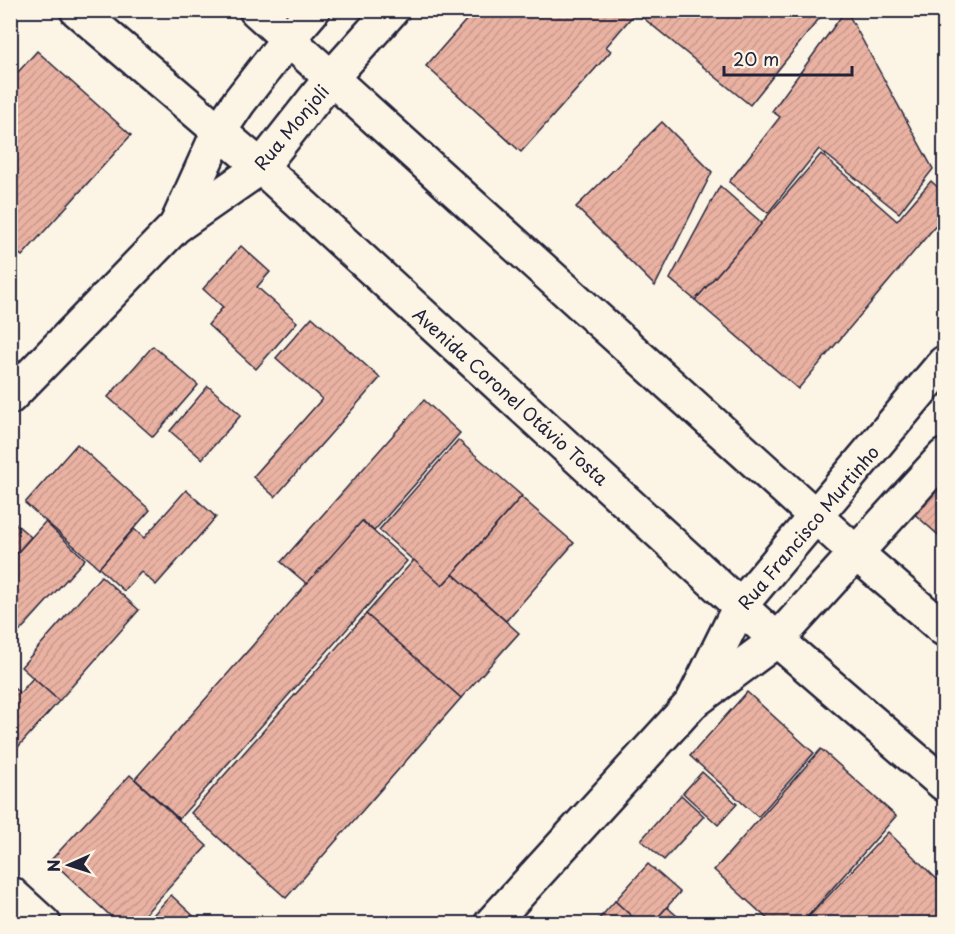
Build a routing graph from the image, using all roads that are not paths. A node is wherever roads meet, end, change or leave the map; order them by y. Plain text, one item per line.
1 (76, 10) edge
2 (256, 10) edge
3 (313, 10) edge
4 (392, 10) edge
5 (288, 39) junction
6 (331, 78) junction
7 (219, 133) junction
8 (261, 167) junction
9 (175, 227) junction
10 (945, 363) edge
11 (10, 397) edge
12 (945, 456) edge
13 (816, 516) junction
14 (856, 553) junction
15 (740, 606) junction
16 (945, 629) edge
17 (777, 640) junction
18 (692, 703) junction
19 (945, 784) edge
20 (10, 893) edge
21 (44, 924) edge
22 (491, 924) edge

1 - 7 main road, Avenida Coronel Otávio Tosta
2 - 5 main road
3 - 5 main road, Rua Monjoli
4 - 6 main road, Rua Monjoli
5 - 6 main road
5 - 7 main road, Rua Monjoli
6 - 8 main road, Rua Monjoli
6 - 13 main road
7 - 8 main road, Avenida Coronel Otávio Tosta
7 - 9 main road, Rua Monjoli
8 - 9 main road, Rua Monjoli
8 - 15 main road, Avenida Coronel Otávio Tosta
9 - 11 main road, Rua Monjoli
10 - 13 main road, Rua Francisco Murtinho
12 - 14 main road, Rua Francisco Murtinho
13 - 14 main road
13 - 15 main road, Rua Francisco Murtinho
14 - 16 main road
14 - 17 main road, Rua Francisco Murtinho
15 - 17 main road, Avenida Coronel Otávio Tosta
15 - 18 main road, Rua Francisco Murtinho
17 - 18 main road, Rua Francisco Murtinho
17 - 19 main road, Avenida Coronel Otávio Tosta
18 - 22 main road, Rua Francisco Murtinho
20 - 21 main road

